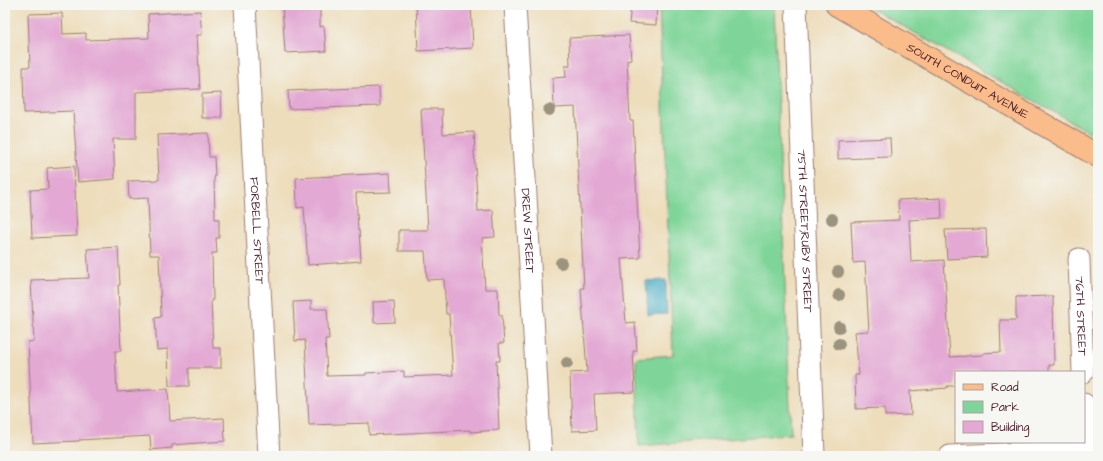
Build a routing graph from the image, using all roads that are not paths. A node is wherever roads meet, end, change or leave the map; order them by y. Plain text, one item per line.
1 (245, 5) edge
2 (515, 5) edge
3 (796, 5) edge
4 (837, 5) edge
5 (1098, 156) edge
6 (1079, 259) dead end
7 (1083, 371) edge
8 (1085, 412) edge
9 (1090, 452) edge
10 (269, 456) edge
11 (541, 456) edge
12 (814, 456) edge
13 (950, 456) edge

1 - 10 street, FORBELL STREET
2 - 11 street, DREW STREET
3 - 12 street, 75TH STREET;RUBY STREET
4 - 5 main road, SOUTH CONDUIT AVENUE
6 - 7 street, 76TH STREET
8 - 9 street
9 - 13 street

